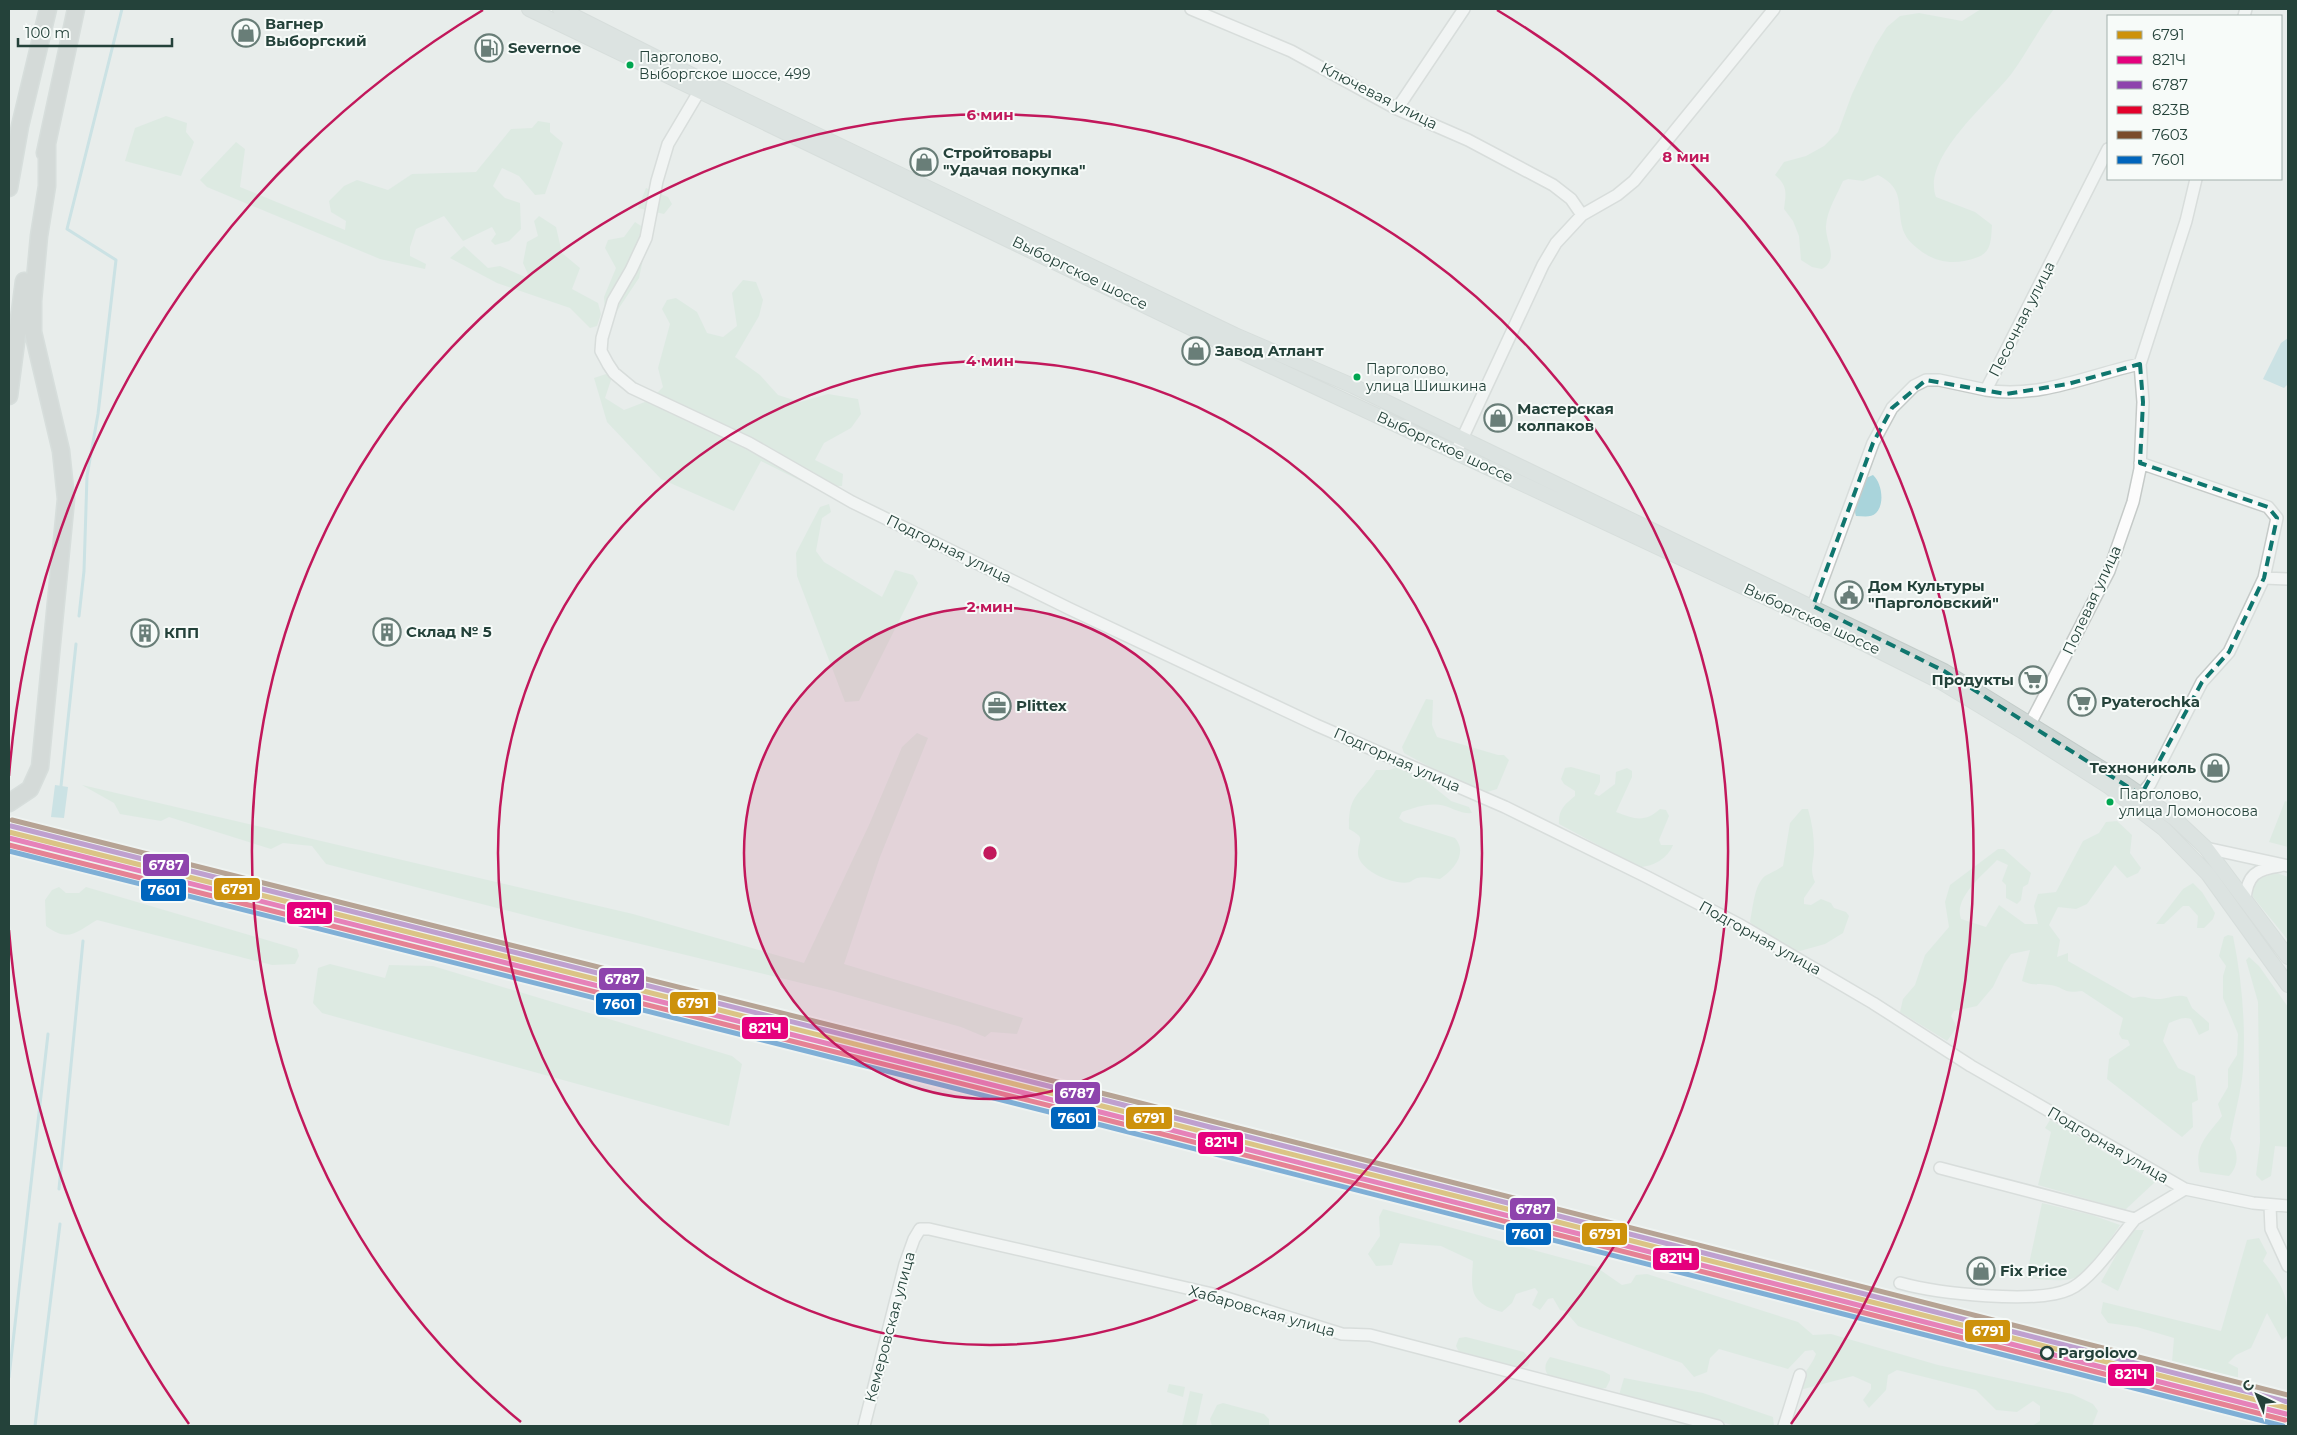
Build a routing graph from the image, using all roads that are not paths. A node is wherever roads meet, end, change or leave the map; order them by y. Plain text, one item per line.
1 (48, 9) edge
2 (76, 9) edge
3 (529, 9) edge
4 (560, 9) edge
5 (1191, 9) edge
6 (1464, 9) edge
7 (1774, 9) edge
8 (700, 90) junction
9 (1397, 109) junction
10 (20, 126) junction
11 (48, 143) junction
12 (2107, 151) edge
13 (9, 164) edge
14 (2196, 180) edge
15 (9, 188) edge
16 (1582, 215) junction
17 (2140, 364) junction
18 (1986, 390) junction
19 (9, 396) edge
20 (1462, 438) junction
21 (1456, 452) junction
22 (2140, 462) junction
23 (2264, 578) junction
24 (2288, 579) edge
25 (1813, 606) junction
26 (2030, 724) junction
27 (2141, 795) junction
28 (9, 803) edge
29 (2206, 848) junction
30 (2288, 866) edge
31 (2245, 900) junction
32 (2288, 957) edge
33 (2288, 985) edge
34 (1940, 1168) dead end
35 (2185, 1190) junction
36 (2270, 1206) junction
37 (2288, 1206) edge
38 (2136, 1219) junction
39 (920, 1230) joint
40 (2288, 1266) edge
41 (1900, 1283) dead end
42 (1800, 1375) dead end
43 (864, 1426) edge
44 (1718, 1426) edge
45 (1784, 1426) edge

1 - 10 highway
2 - 11 highway
3 - 8 main road, Выборгское шоссе
4 - 20 main road, Выборгское шоссе
5 - 9 street, Ключевая улица
6 - 9 street
7 - 16 street
8 - 21 main road, Выборгское шоссе
8 - 35 street, Подгорная улица
9 - 16 street, Ключевая улица
10 - 13 highway
10 - 15 highway
11 - 19 highway
11 - 28 highway
12 - 18 street, Песочная улица
14 - 17 street, Полевая улица
16 - 20 street
17 - 18 street
17 - 22 street, Полевая улица
18 - 25 street, Песочная улица
20 - 21 street
20 - 25 main road, Выборгское шоссе
21 - 33 main road, Выборгское шоссе
22 - 23 street
22 - 26 street, Полевая улица
23 - 24 street
23 - 27 street
25 - 26 main road, Выборгское шоссе
26 - 27 main road, Выборгское шоссе
27 - 29 main road, Выборгское шоссе
29 - 30 street
29 - 31 main road, Выборгское шоссе
30 - 31 street
31 - 32 main road, Выборгское шоссе
34 - 38 street
35 - 36 street, Подгорная улица
35 - 38 street
36 - 37 street, Подгорная улица
36 - 40 street
38 - 41 street
39 - 43 street, Кемеровская улица
39 - 44 street, Хабаровская улица
42 - 45 street

